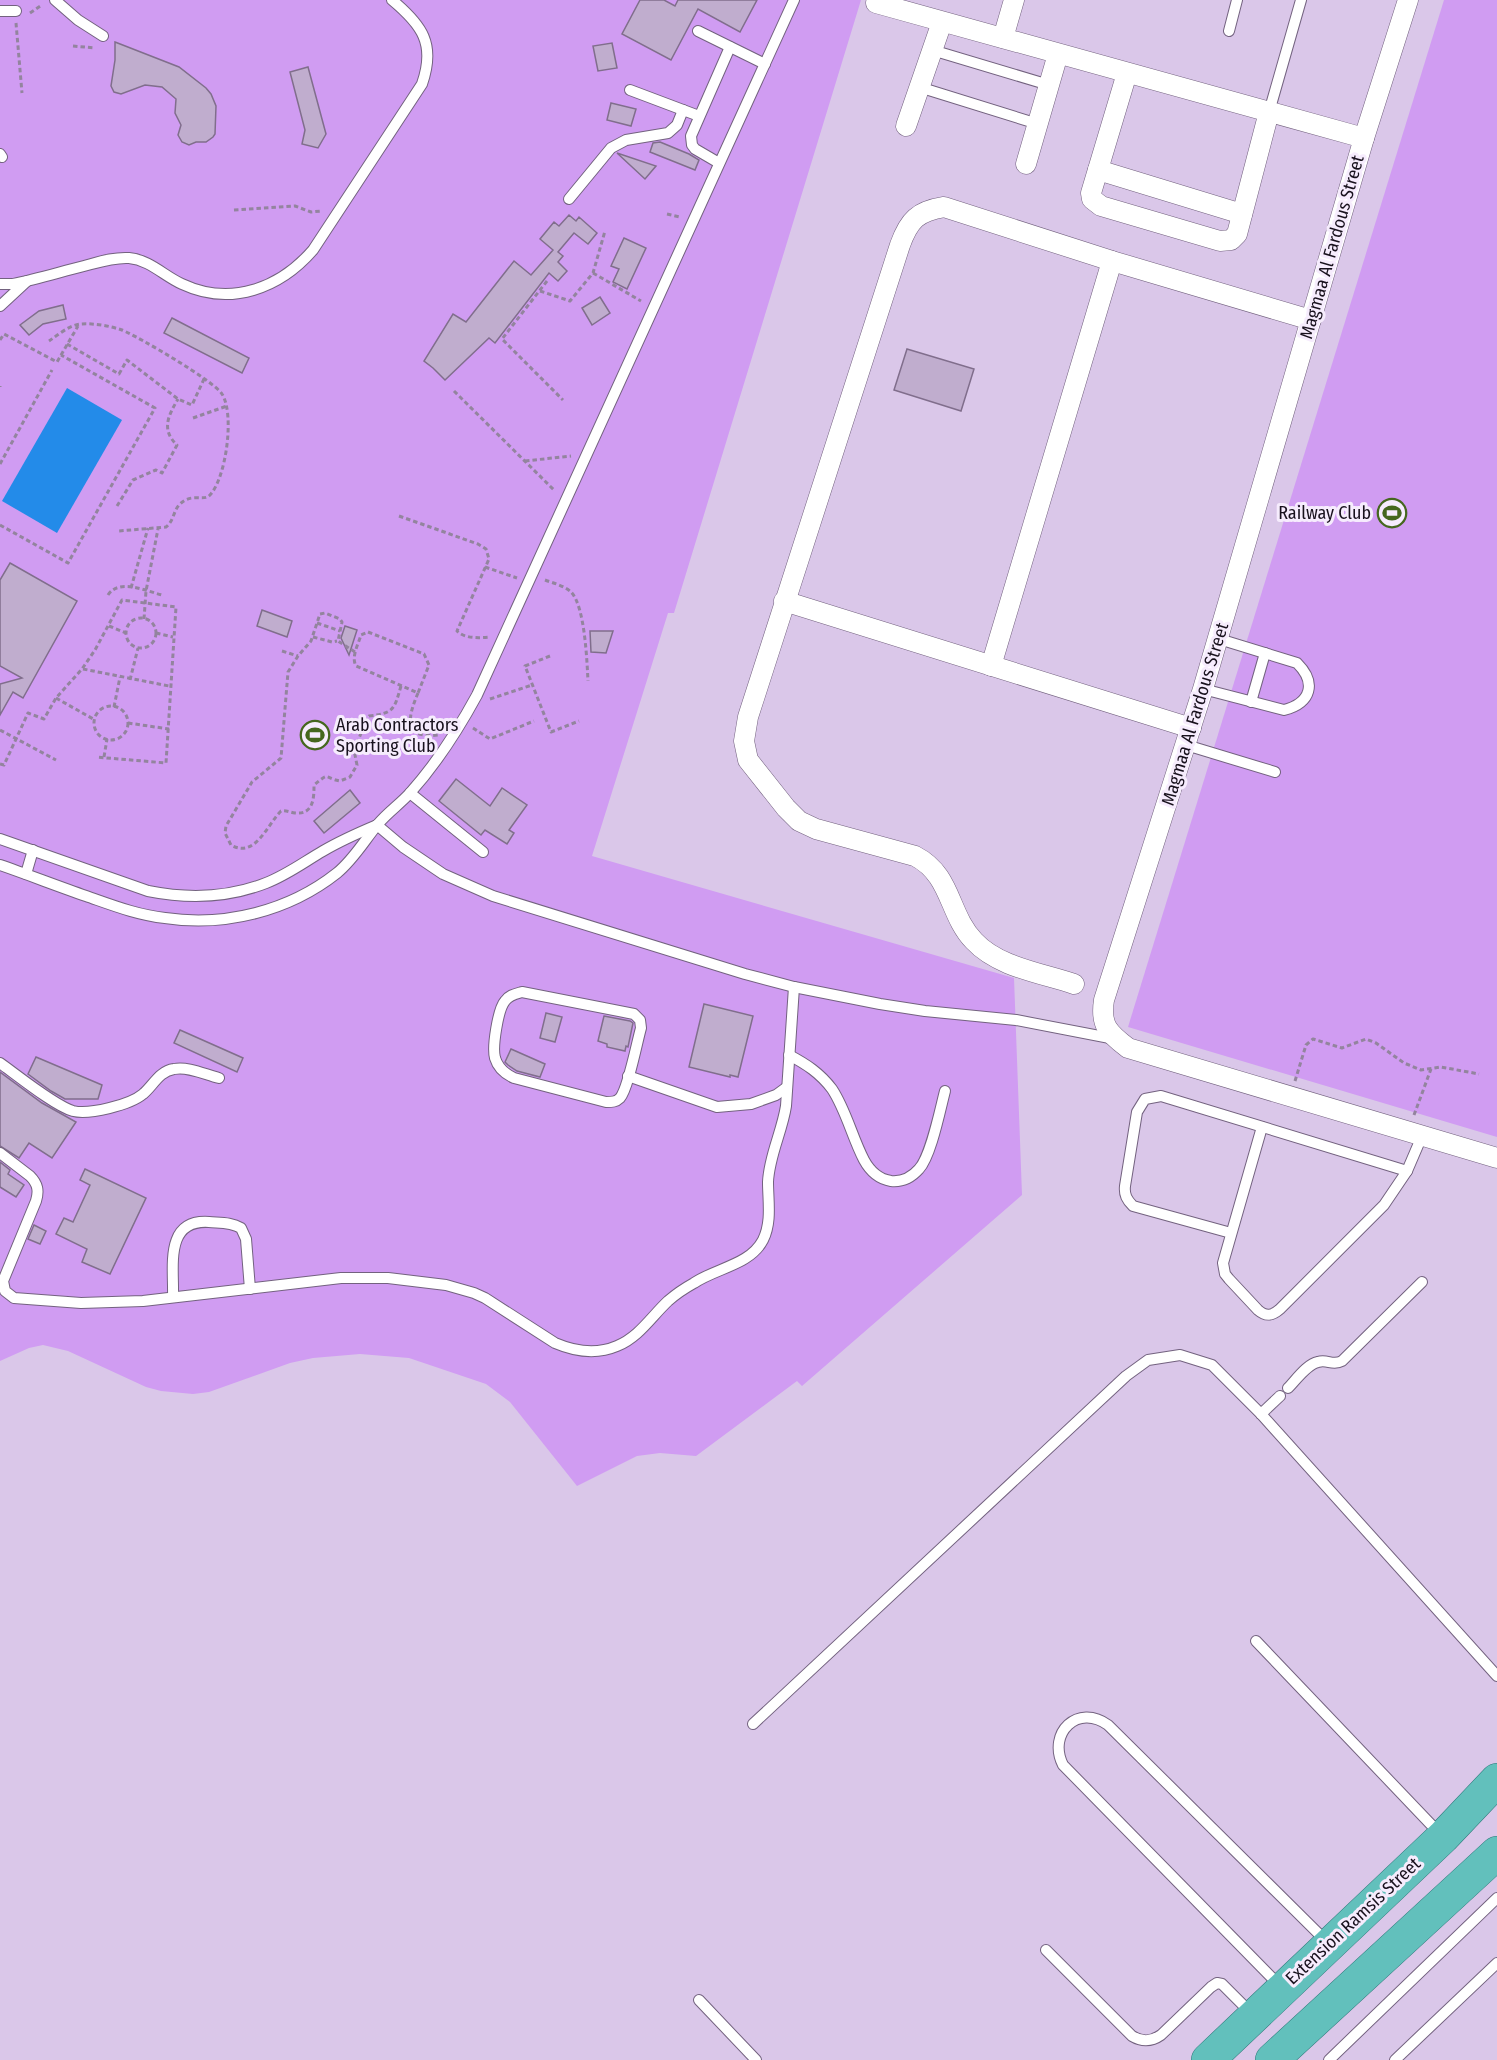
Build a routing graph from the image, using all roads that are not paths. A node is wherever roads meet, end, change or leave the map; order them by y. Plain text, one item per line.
1 (55, 0) edge
2 (392, 0) edge
3 (794, 0) edge
4 (1014, 0) edge
5 (1238, 0) edge
6 (1301, 0) edge
7 (1408, 0) edge
8 (876, 3) dead end
9 (0, 11) edge
10 (16, 11) road end
11 (942, 22) junction
12 (698, 31) dead end
13 (1229, 31) dead end
14 (103, 36) dead end
15 (1003, 38) junction
16 (730, 46) junction
17 (932, 50) junction
18 (1058, 54) junction
19 (765, 64) junction
20 (1127, 73) junction
21 (1049, 85) junction
22 (919, 87) junction
23 (630, 90) dead end
24 (683, 110) junction
25 (1269, 112) junction
26 (699, 116) junction
27 (1038, 124) junction
28 (906, 126) dead end
29 (1364, 138) junction
30 (719, 163) junction
31 (1026, 164) dead end
32 (1098, 170) junction
33 (570, 199) dead end
34 (1242, 214) junction
35 (1112, 261) junction
36 (27, 281) junction
37 (0, 284) edge
38 (0, 306) edge
39 (1311, 320) junction
40 (784, 601) junction
41 (1219, 639) junction
42 (1265, 653) junction
43 (991, 666) junction
44 (1203, 689) junction
45 (1251, 702) junction
46 (1188, 736) junction
47 (1275, 772) dead end
48 (410, 793) junction
49 (377, 825) junction
50 (0, 839) edge
51 (33, 850) junction
52 (483, 852) dead end
53 (0, 865) edge
54 (26, 874) junction
55 (1074, 984) dead end
56 (794, 987) junction
57 (1115, 1039) junction
58 (789, 1055) junction
59 (0, 1063) edge
60 (628, 1076) junction
61 (219, 1078) dead end
62 (787, 1087) junction
63 (945, 1091) dead end
64 (1262, 1126) junction
65 (1415, 1134) junction
66 (0, 1153) edge
67 (1497, 1158) edge
68 (1407, 1171) junction
69 (1231, 1233) junction
70 (1422, 1282) dead end
71 (250, 1289) junction
72 (173, 1297) junction
73 (1288, 1388) dead end
74 (1280, 1396) dead end
75 (1261, 1414) junction
76 (1256, 1641) dead end
77 (1497, 1676) edge
78 (753, 1724) dead end
79 (1496, 1783) edge
80 (1443, 1837) junction
81 (1497, 1853) edge
82 (1497, 1898) edge
83 (1329, 1943) junction
84 (1046, 1950) dead end
85 (1497, 1963) edge
86 (1283, 1988) junction
87 (699, 2000) dead end
88 (1254, 2016) junction
89 (1314, 2020) junction
90 (756, 2060) edge
91 (1208, 2060) edge
92 (1272, 2060) edge
93 (1329, 2060) edge
94 (1395, 2060) edge

1 - 14 lane
2 - 36 lane
3 - 19 lane
4 - 15 street
5 - 13 lane
6 - 25 lane
7 - 29 street, Magmaa Al Fardous Street
8 - 11 street
9 - 10 lane
11 - 15 street
11 - 17 street
12 - 16 lane
15 - 18 street
16 - 19 lane
16 - 26 lane
17 - 21 lane
17 - 22 street
18 - 20 street
18 - 21 street
19 - 30 lane
20 - 25 street
20 - 32 street
21 - 27 street
22 - 27 lane
22 - 28 street
23 - 24 lane
24 - 26 lane
24 - 33 lane
25 - 29 street
25 - 34 street
26 - 30 lane
27 - 31 street
29 - 39 street, Magmaa Al Fardous Street
30 - 48 lane
32 - 34 street
32 - 34 street
35 - 39 street
35 - 40 street
35 - 43 street
36 - 37 lane
36 - 38 lane
39 - 41 street, Magmaa Al Fardous Street
40 - 43 street
40 - 55 street
41 - 42 lane
41 - 44 street, Magmaa Al Fardous Street
42 - 45 lane
42 - 45 lane
43 - 46 street
44 - 45 lane
44 - 46 street, Magmaa Al Fardous Street
46 - 47 lane
46 - 57 street, Magmaa Al Fardous Street
48 - 49 lane
48 - 52 lane
49 - 51 lane
49 - 54 lane
49 - 56 lane
50 - 51 lane
51 - 54 lane
53 - 54 lane
56 - 57 lane
56 - 58 lane
57 - 65 street
58 - 62 lane
58 - 63 lane
59 - 61 lane
60 - 60 lane
60 - 62 lane
62 - 71 lane
64 - 68 lane
64 - 69 lane
64 - 69 lane
65 - 67 street
65 - 68 lane
66 - 72 lane
68 - 69 lane
70 - 73 lane
71 - 72 lane
71 - 72 lane
74 - 75 lane
75 - 77 lane
75 - 78 lane
76 - 80 lane
79 - 80 highway, Extension Ramsis Street
80 - 83 highway, Extension Ramsis Street
81 - 89 highway
82 - 93 lane
83 - 86 highway, Extension Ramsis Street
83 - 86 lane
84 - 88 lane
85 - 94 lane
86 - 88 highway, Extension Ramsis Street
86 - 89 highway
87 - 90 lane
88 - 91 highway, Extension Ramsis Street
89 - 92 highway

